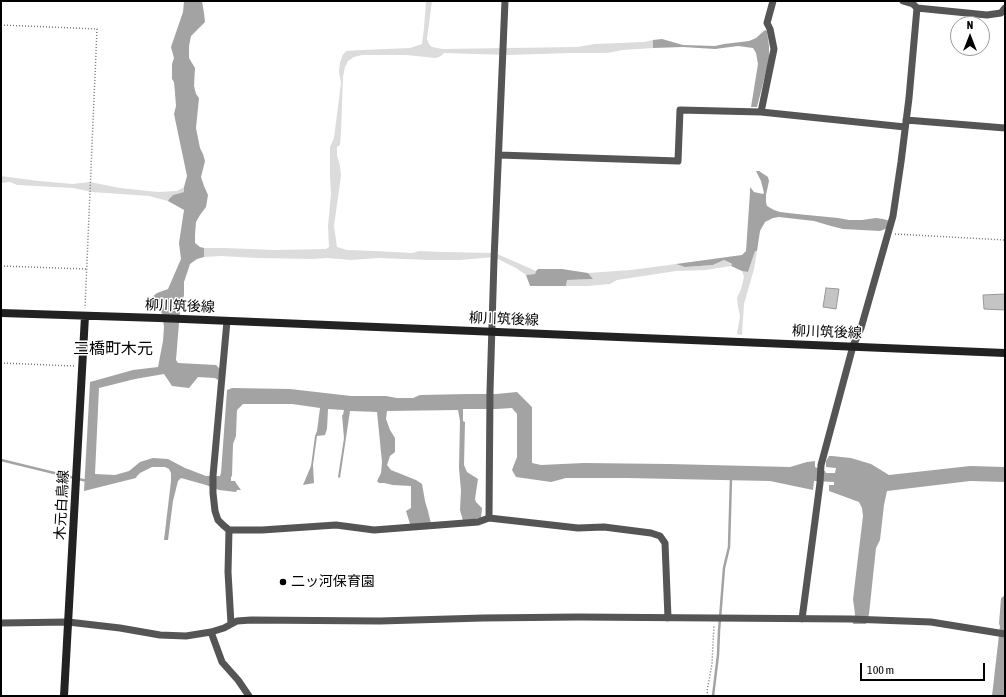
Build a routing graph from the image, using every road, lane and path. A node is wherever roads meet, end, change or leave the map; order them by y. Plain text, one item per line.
1 (505, 1) edge
2 (773, 1) edge
3 (903, 1) edge
4 (917, 8) junction
5 (1005, 8) edge
6 (1, 25) edge
7 (761, 112) junction
8 (905, 123) junction
9 (1005, 128) edge
10 (499, 155) junction
11 (888, 232) junction
12 (1005, 240) edge
13 (1, 266) edge
14 (87, 269) junction
15 (1, 313) edge
16 (85, 316) junction
17 (227, 321) junction
18 (492, 332) junction
19 (853, 346) junction
20 (1005, 353) edge
21 (1, 363) edge
22 (82, 366) junction
23 (489, 518) junction
24 (229, 530) junction
25 (668, 618) junction
26 (714, 619) junction
27 (802, 619) junction
28 (68, 622) junction
29 (1, 623) edge
30 (227, 626) junction
31 (212, 632) junction
32 (1005, 634) edge
33 (64, 696) edge
34 (249, 696) edge
35 (708, 696) edge

1 - 10 street
2 - 7 street
3 - 4 street
4 - 5 street
4 - 8 street
6 - 14 path
7 - 8 street
7 - 10 street
8 - 9 street
8 - 11 street
10 - 18 street
11 - 12 path
11 - 19 street
13 - 14 path
14 - 16 path
15 - 16 main road, 柳川筑後線
16 - 17 main road, 柳川筑後線
16 - 22 main road, 木元白鳥線
17 - 18 main road, 柳川筑後線
17 - 24 street
18 - 19 main road, 柳川筑後線
18 - 23 street
19 - 20 main road, 柳川筑後線
19 - 27 street
21 - 22 path
22 - 28 main road, 木元白鳥線
23 - 24 street
23 - 25 street
24 - 30 street
25 - 26 street
25 - 30 street
26 - 27 street
26 - 35 path
27 - 32 street
28 - 29 street
28 - 31 street
28 - 33 main road, 木元白鳥線
30 - 31 street
31 - 34 street

